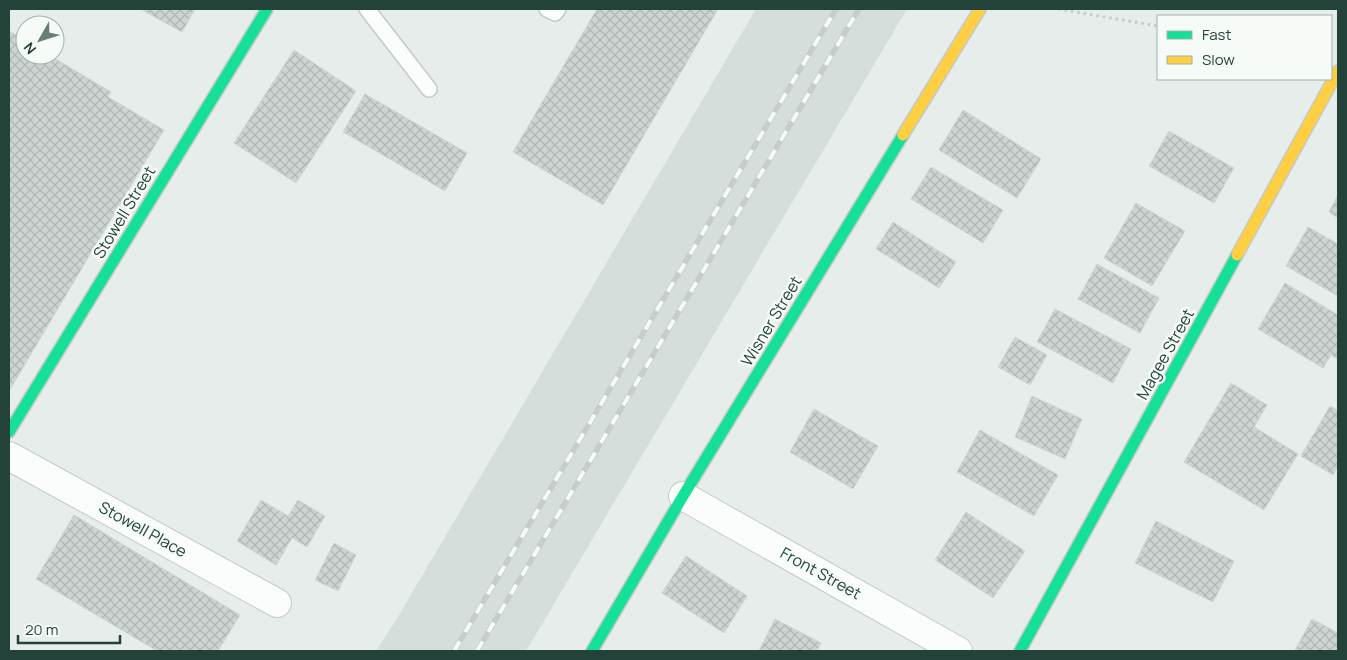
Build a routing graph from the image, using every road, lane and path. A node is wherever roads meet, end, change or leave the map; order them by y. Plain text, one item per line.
1 (267, 9) edge
2 (367, 9) edge
3 (547, 9) edge
4 (558, 9) edge
5 (980, 9) edge
6 (1058, 9) edge
7 (1157, 26) edge
8 (1338, 72) edge
9 (429, 89) dead end
10 (9, 432) edge
11 (9, 456) edge
12 (683, 496) junction
13 (277, 603) dead end
14 (592, 651) edge
15 (958, 651) edge
16 (1020, 651) edge

1 - 10 street, Stowell Street
2 - 9 lane
3 - 4 lane
5 - 12 street, Wisner Street
6 - 7 path
8 - 16 street, Magee Street
11 - 13 street, Stowell Place
12 - 14 street, Wisner Street
12 - 15 street, Front Street

